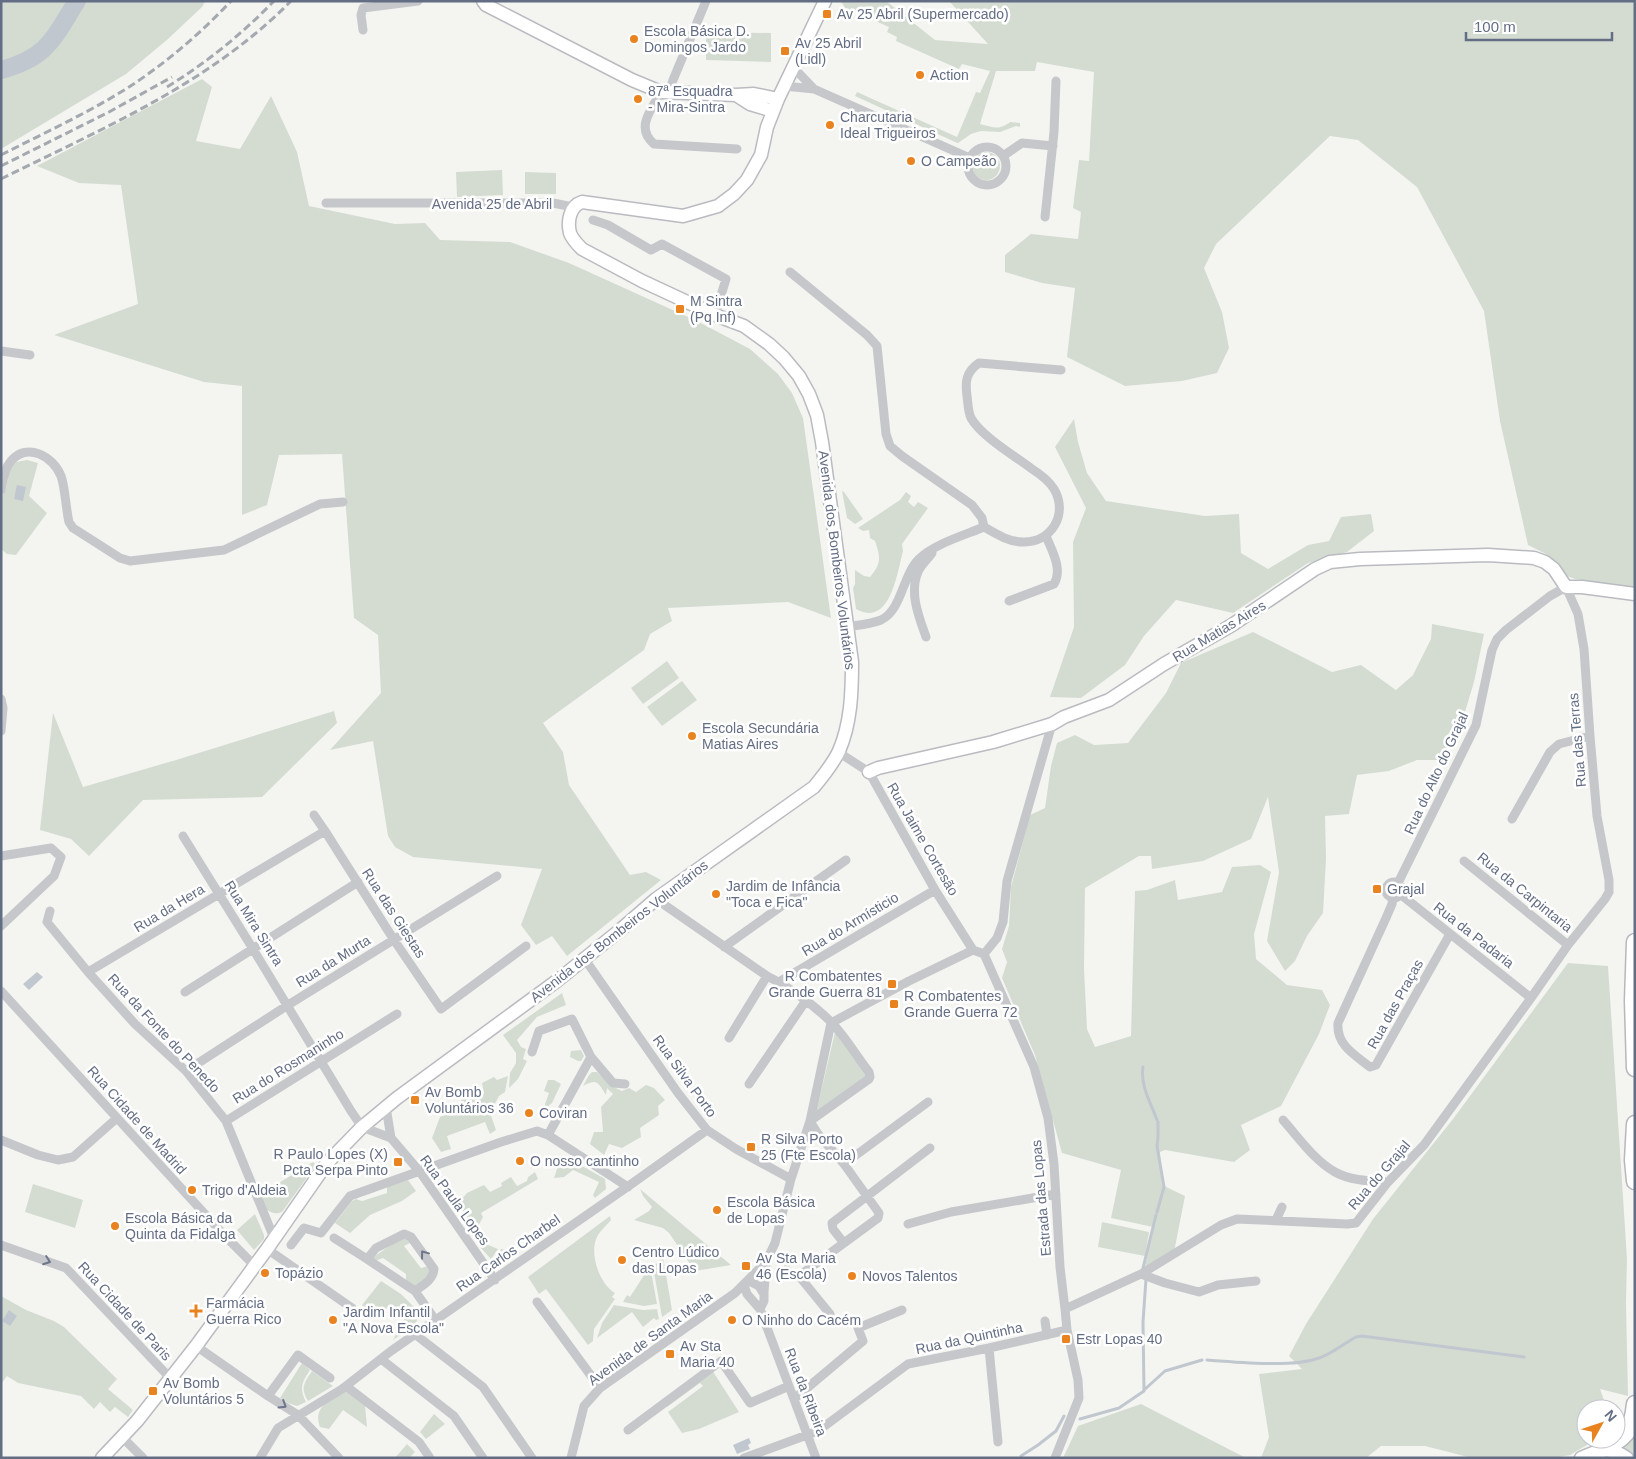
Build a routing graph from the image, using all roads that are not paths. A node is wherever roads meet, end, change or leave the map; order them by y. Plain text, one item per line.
1 (418, 1) edge
2 (482, 1) edge
3 (706, 1) edge
4 (825, 1) edge
5 (363, 30) dead end
6 (793, 67) junction
7 (1056, 81) dead end
8 (784, 86) junction
9 (814, 89) junction
10 (665, 92) junction
11 (736, 95) junction
12 (750, 104) junction
13 (776, 105) junction
14 (767, 127) junction
15 (1053, 146) junction
16 (737, 149) dead end
17 (1003, 156) junction
18 (970, 158) junction
19 (326, 203) dead end
20 (573, 207) junction
21 (1044, 217) dead end
22 (593, 220) dead end
23 (790, 272) dead end
24 (715, 315) junction
25 (1, 351) edge
26 (30, 355) dead end
27 (1061, 370) dead end
28 (1, 490) edge
29 (342, 502) dead end
30 (984, 527) junction
31 (1046, 536) junction
32 (937, 547) junction
33 (1566, 587) junction
34 (1635, 594) edge
35 (1008, 601) dead end
36 (847, 627) junction
37 (926, 637) dead end
38 (1, 699) edge
39 (1052, 724) junction
40 (1, 731) edge
41 (1590, 736) junction
42 (838, 752) junction
43 (869, 772) junction
44 (314, 815) dead end
45 (1512, 819) dead end
46 (325, 831) junction
47 (183, 836) dead end
48 (1, 856) edge
49 (846, 860) dead end
50 (1464, 861) dead end
51 (497, 876) dead end
52 (358, 882) junction
53 (1398, 883) junction
54 (935, 890) junction
55 (1609, 892) joint
56 (219, 894) junction
57 (1397, 896) junction
58 (656, 899) junction
59 (50, 911) dead end
60 (1, 926) edge
61 (1450, 934) junction
62 (394, 940) junction
63 (1635, 942) edge
64 (1568, 945) junction
65 (526, 946) dead end
66 (724, 947) junction
67 (253, 949) junction
68 (973, 950) junction
69 (984, 954) junction
70 (584, 958) junction
71 (88, 972) junction
72 (767, 976) junction
73 (779, 982) junction
74 (1, 991) edge
75 (185, 992) dead end
76 (1531, 998) junction
77 (806, 1002) junction
78 (288, 1005) junction
79 (397, 1014) dead end
80 (831, 1023) junction
81 (729, 1038) dead end
82 (532, 1052) dead end
83 (591, 1057) junction
84 (322, 1062) junction
85 (1635, 1068) edge
86 (186, 1071) junction
87 (625, 1084) dead end
88 (749, 1084) dead end
89 (928, 1102) dead end
90 (386, 1107) junction
91 (117, 1118) junction
92 (1284, 1120) dead end
93 (226, 1121) junction
94 (810, 1122) junction
95 (1635, 1124) edge
96 (362, 1127) junction
97 (707, 1130) junction
98 (548, 1136) junction
99 (391, 1138) junction
100 (1, 1140) edge
101 (930, 1148) dead end
102 (844, 1164) junction
103 (420, 1172) junction
104 (791, 1180) junction
105 (1635, 1180) edge
106 (1388, 1182) junction
107 (628, 1187) junction
108 (1056, 1194) junction
109 (867, 1196) junction
110 (1282, 1207) dead end
111 (1276, 1220) junction
112 (908, 1224) dead end
113 (334, 1238) dead end
114 (843, 1242) junction
115 (270, 1243) junction
116 (1, 1245) edge
117 (291, 1245) dead end
118 (367, 1259) junction
119 (766, 1262) junction
120 (254, 1265) junction
121 (1141, 1274) junction
122 (495, 1280) junction
123 (1256, 1281) dead end
124 (746, 1283) junction
125 (415, 1291) junction
126 (735, 1293) junction
127 (764, 1294) junction
128 (537, 1302) dead end
129 (352, 1308) dead end
130 (760, 1309) junction
131 (1065, 1309) junction
132 (902, 1310) dead end
133 (830, 1314) dead end
134 (436, 1321) junction
135 (1045, 1321) dead end
136 (1067, 1330) junction
137 (416, 1335) junction
138 (1047, 1335) junction
139 (196, 1346) junction
140 (989, 1348) junction
141 (381, 1359) junction
142 (330, 1378) dead end
143 (171, 1379) junction
144 (346, 1386) junction
145 (789, 1386) junction
146 (600, 1388) junction
147 (268, 1396) junction
148 (794, 1398) junction
149 (1635, 1404) edge
150 (298, 1415) junction
151 (628, 1430) dead end
152 (807, 1434) junction
153 (122, 1437) junction
154 (998, 1442) dead end
155 (1590, 1455) edge
156 (102, 1458) edge
157 (143, 1458) edge
158 (260, 1458) edge
159 (339, 1458) edge
160 (430, 1458) edge
161 (483, 1458) edge
162 (532, 1458) edge
163 (572, 1458) edge
164 (744, 1458) edge
165 (816, 1458) edge
166 (1055, 1458) edge
167 (1627, 1458) edge

1 - 5 street
2 - 10 street
3 - 10 street
4 - 6 street, Avenida 25 de Abril
6 - 8 street, Avenida 25 de Abril
6 - 9 street
7 - 15 street
8 - 9 street
8 - 13 street, Avenida 25 de Abril
9 - 18 street
10 - 11 street
10 - 16 street
11 - 12 street
11 - 13 street
12 - 13 street
12 - 14 street
13 - 14 street, Avenida 25 de Abril
14 - 20 street, Avenida 25 de Abril
15 - 17 street
15 - 21 street
17 - 18 street
17 - 18 street
19 - 20 street, Avenida 25 de Abril
20 - 24 street, Avenida dos Bombeiros Voluntários
22 - 24 street
23 - 30 street
24 - 36 street, Avenida dos Bombeiros Voluntários
25 - 26 street
27 - 31 street
28 - 29 street
30 - 31 street
30 - 32 street
31 - 35 street
32 - 36 street
32 - 37 street
33 - 34 street
33 - 39 street, Rua Matias Aires
33 - 41 street, Rua das Terras
33 - 53 street, Rua do Alto do Grajal
36 - 42 street, Avenida dos Bombeiros Voluntários
38 - 40 street
39 - 43 street, Rua Matias Aires
39 - 69 street
41 - 45 street
41 - 55 street, Rua das Terras
42 - 43 street, Rua Jaime Cortesão
42 - 58 street, Avenida dos Bombeiros Voluntários
43 - 54 street, Rua Jaime Cortesão
44 - 46 street
46 - 52 street, Rua das Giestas
46 - 56 street, Rua da Hera
47 - 56 street, Rua Mira Sintra
48 - 60 street
49 - 66 street
50 - 64 street, Rua da Carpintaria
51 - 62 street, Rua da Murta
52 - 62 street, Rua das Giestas
52 - 67 street
53 - 57 street
53 - 57 street
54 - 68 street, Rua Jaime Cortesão
54 - 73 street, Rua do Armísticio
55 - 64 street, Rua do Grajal
56 - 67 street, Rua Mira Sintra
56 - 71 street, Rua da Hera
57 - 61 street, Rua da Padaria
57 - 61 street, Rua das Praças
58 - 66 street
58 - 70 street, Avenida dos Bombeiros Voluntários
59 - 71 street, Rua da Fonte do Penedo
61 - 76 street, Rua da Padaria
62 - 65 street, Rua das Giestas
62 - 78 street, Rua da Murta
63 - 85 highway
64 - 76 street, Rua do Grajal
66 - 72 street
67 - 75 street
67 - 78 street, Rua Mira Sintra
68 - 69 street
68 - 80 street
69 - 108 street, Estrada das Lopas
70 - 90 street, Avenida dos Bombeiros Voluntários
70 - 97 street, Rua Silva Porto
71 - 86 street, Rua da Fonte do Penedo
72 - 73 street
72 - 81 street
73 - 77 street
74 - 91 street, Rua Cidade de Madrid
76 - 106 street, Rua do Grajal
77 - 80 street
77 - 88 street
78 - 84 street, Rua Mira Sintra
78 - 86 street, Rua da Murta
79 - 84 street, Rua do Rosmaninho
80 - 94 street, Avenida de Santa Maria
80 - 94 street
82 - 83 street
83 - 87 street
83 - 98 street
84 - 93 street, Rua do Rosmaninho
84 - 96 street, Rua Mira Sintra
86 - 93 street, Rua da Fonte do Penedo
89 - 102 street
90 - 96 street, Avenida dos Bombeiros Voluntários
90 - 99 street
91 - 100 street
91 - 120 street, Rua Cidade de Madrid
92 - 106 street
93 - 115 street, Rua da Fonte do Penedo
94 - 102 street
94 - 104 street, Avenida de Santa Maria
95 - 105 highway
96 - 99 street, Rua Paula Lopes
96 - 115 street, Avenida dos Bombeiros Voluntários
97 - 104 street, Rua Silva Porto
97 - 107 street, Rua Carlos Charbel
98 - 103 street
98 - 107 street
99 - 103 street, Rua Paula Lopes
101 - 109 street
102 - 109 street
103 - 117 street
103 - 122 street, Rua Paula Lopes
104 - 119 street, Avenida de Santa Maria
106 - 111 street, Rua do Grajal
107 - 122 street, Rua Carlos Charbel
108 - 112 street
108 - 131 street, Estrada das Lopas
109 - 114 street
109 - 114 street
110 - 111 street
111 - 121 street, Rua do Grajal
113 - 118 street
114 - 133 street
115 - 120 street, Avenida dos Bombeiros Voluntários
115 - 129 street
116 -> 143 street, Rua Cidade de Paris
118 - 125 street
125 -> 118 street
119 - 124 street, Avenida de Santa Maria
119 - 127 street
120 - 139 street, Avenida dos Bombeiros Voluntários
121 - 123 street
121 - 131 street, Rua do Grajal
122 - 134 street, Rua Carlos Charbel
124 - 126 street, Avenida de Santa Maria
124 - 127 street
124 - 130 street, Rua da Ribeira
125 - 134 street
126 - 130 street
126 - 146 street, Avenida de Santa Maria
127 - 130 street
128 - 146 street
130 - 145 street, Rua da Ribeira
131 - 136 street, Estrada das Lopas
132 - 148 street
134 - 137 street, Rua Carlos Charbel
135 - 138 street
136 - 138 street, Rua da Quintinha
136 - 166 street, Estrada das Lopas
137 - 141 street, Rua Carlos Charbel
137 - 162 street
138 - 140 street, Rua da Quintinha
139 - 143 street, Avenida dos Bombeiros Voluntários
139 - 147 street
140 - 152 street, Rua da Quintinha
140 - 154 street
141 - 144 street, Rua Carlos Charbel
141 - 161 street
142 - 147 street
143 - 153 street, Avenida dos Bombeiros Voluntários
144 - 150 street, Rua Carlos Charbel
144 - 160 street
145 - 148 street, Rua da Ribeira
145 - 151 street
146 - 163 street, Avenida de Santa Maria
147 -> 150 street
148 - 152 street, Rua da Ribeira
149 - 155 highway
150 - 158 street, Rua Carlos Charbel
150 - 159 street
152 - 164 street, Rua da Quintinha
152 - 165 street, Rua da Ribeira
153 - 156 street, Avenida dos Bombeiros Voluntários
153 - 157 street
155 - 167 street

